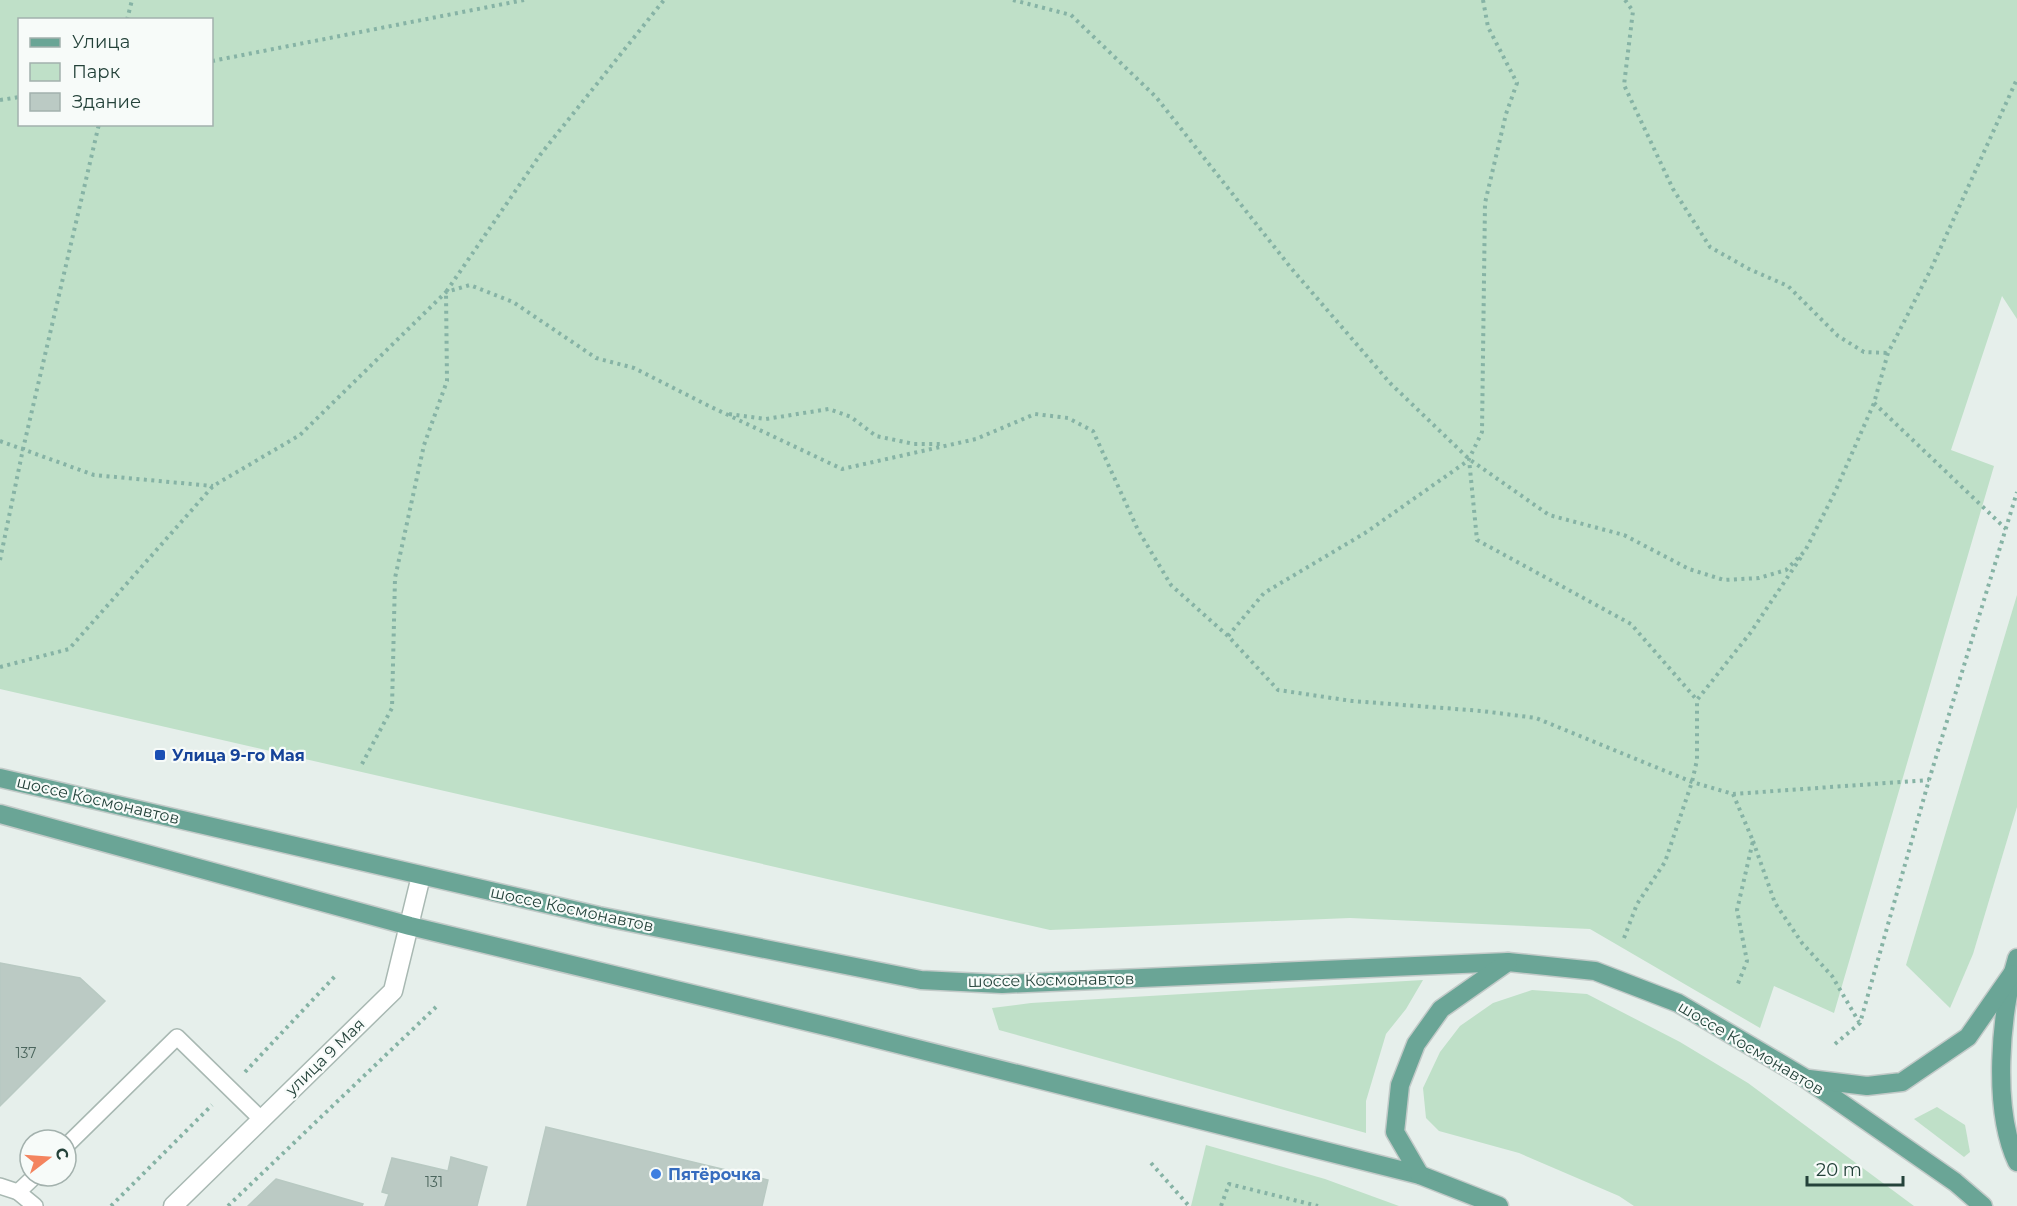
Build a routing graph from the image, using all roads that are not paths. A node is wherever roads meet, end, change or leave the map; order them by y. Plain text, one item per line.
1 (0, 778) edge
2 (0, 814) edge
3 (421, 876) junction
4 (410, 926) junction
5 (1508, 962) junction
6 (2015, 966) edge
7 (1805, 1078) junction
8 (261, 1119) junction
9 (78, 1134) edge
10 (2017, 1162) edge
11 (1420, 1175) junction
12 (0, 1186) edge
13 (22, 1188) edge
14 (18, 1192) junction
15 (35, 1206) edge
16 (173, 1206) edge
17 (1499, 1206) edge
18 (1983, 1206) edge

1 - 3 main road, шоссе Космонавтов
2 - 4 main road
3 - 4 street, улица 9 Мая
3 - 5 main road, шоссе Космонавтов
4 - 8 street, улица 9 Мая
4 - 11 main road
5 - 7 main road, шоссе Космонавтов
5 - 11 main road
6 - 7 main road
6 - 10 main road
7 - 18 main road, шоссе Космонавтов
8 - 9 lane
8 - 16 street, улица 9 Мая
11 - 17 main road
12 - 14 lane
13 - 14 lane
14 - 15 lane

